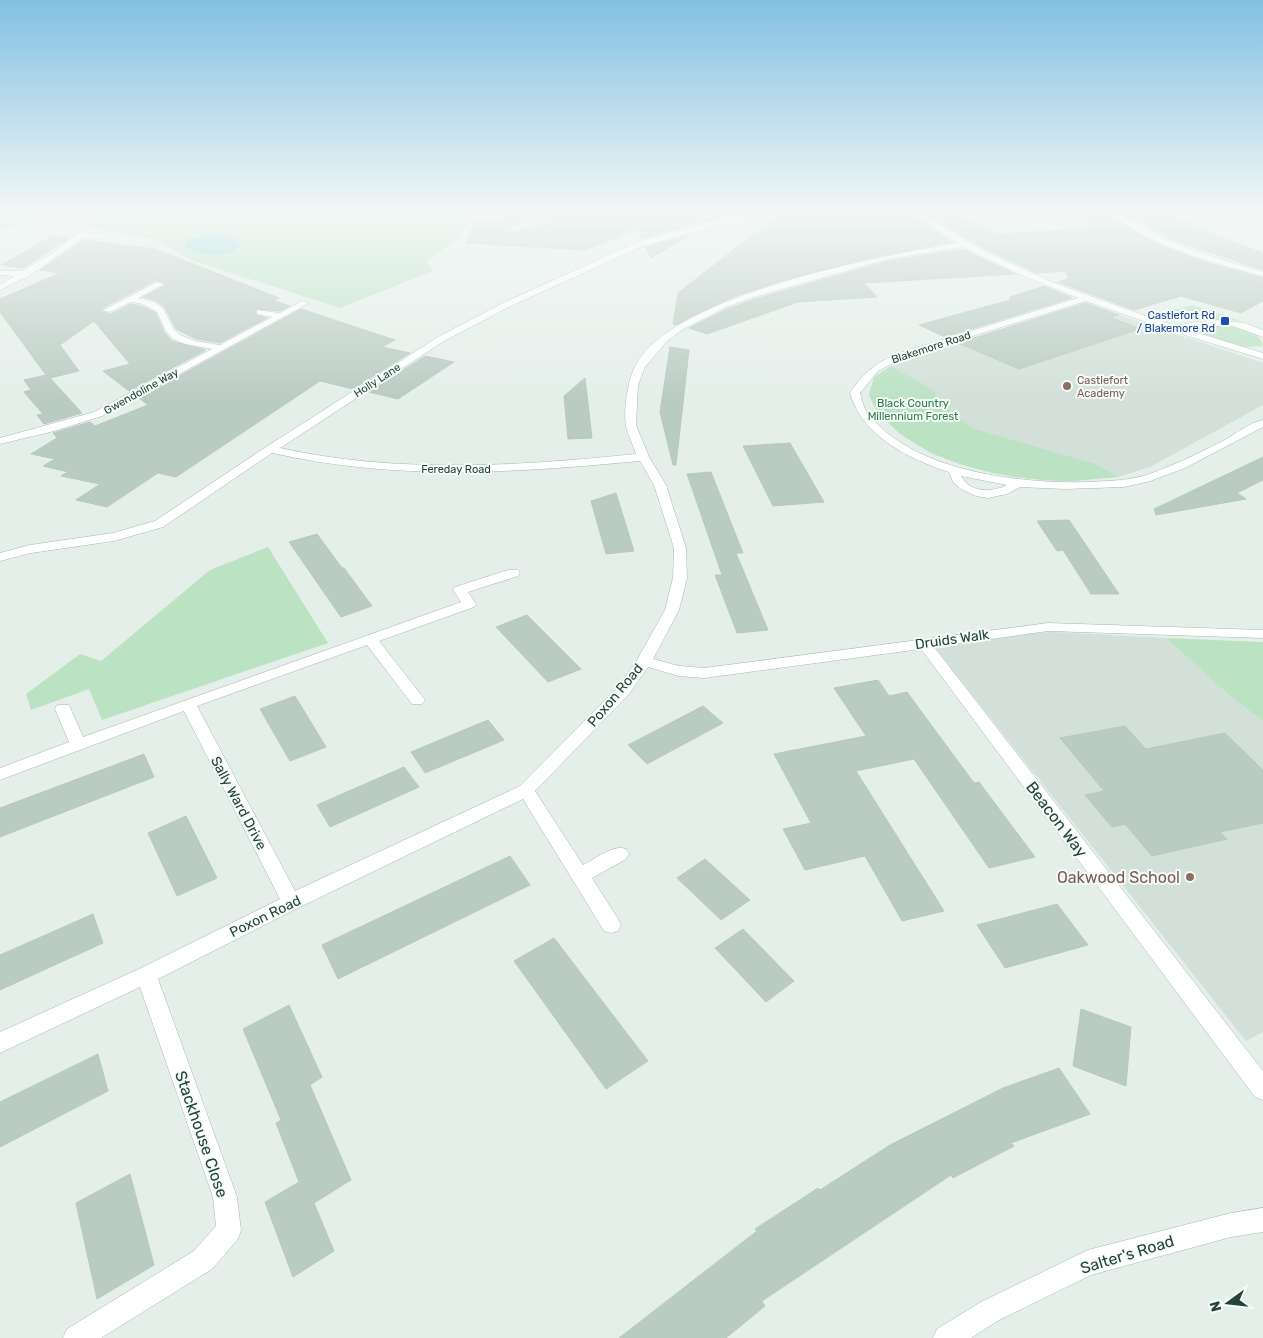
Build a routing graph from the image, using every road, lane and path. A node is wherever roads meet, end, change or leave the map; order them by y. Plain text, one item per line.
1 (23, 275) edge
2 (570, 275) edge
3 (819, 275) edge
4 (1032, 275) edge
5 (160, 284) dead end
6 (0, 288) edge
7 (1087, 298) junction
8 (130, 299) junction
9 (305, 303) dead end
10 (107, 310) dead end
11 (260, 312) dead end
12 (282, 316) junction
13 (1259, 326) edge
14 (1175, 329) junction
15 (1263, 334) edge
16 (221, 348) junction
17 (1263, 356) edge
18 (1263, 423) edge
19 (0, 441) edge
20 (270, 449) junction
21 (643, 457) junction
22 (954, 470) junction
23 (1019, 482) junction
24 (0, 557) edge
25 (512, 573) dead end
26 (1263, 634) edge
27 (370, 639) junction
28 (924, 644) junction
29 (644, 660) junction
30 (417, 700) dead end
31 (188, 704) junction
32 (63, 709) dead end
33 (78, 744) junction
34 (0, 774) edge
35 (526, 790) junction
36 (620, 854) dead end
37 (580, 876) junction
38 (291, 902) junction
39 (611, 925) dead end
40 (146, 975) junction
41 (0, 1043) edge
42 (1263, 1089) edge
43 (1263, 1220) edge
44 (76, 1338) edge
45 (946, 1338) edge

1 - 6 street
2 - 20 street, Holly Lane
3 - 21 street, Poxon Road
4 - 7 street
5 - 8 street
7 - 14 street
7 - 22 street, Blakemore Road
8 - 10 street
8 - 16 street
9 - 12 street, Gwendoline Way
11 - 12 street
12 - 16 street, Gwendoline Way
13 - 14 street
13 - 15 street
14 - 17 street
16 - 19 street, Gwendoline Way
18 - 23 street, Blakemore Road
20 - 21 street, Fereday Road
20 - 24 street, Holly Lane
21 - 29 street, Poxon Road
22 - 23 street, Blakemore Road
22 - 23 street, Blakemore Road
25 - 27 street
26 - 28 street, Druids Walk
27 - 30 street
27 - 31 street
28 - 29 street, Druids Walk
28 - 42 street, Beacon Way
29 - 35 street, Poxon Road
31 - 33 street
31 - 38 street, Sally Ward Drive
32 - 33 street
33 - 34 street
35 - 37 street
35 - 38 street, Poxon Road
36 - 37 street
37 - 39 street
38 - 40 street, Poxon Road
40 - 41 street, Poxon Road
40 - 44 street, Stackhouse Close
43 - 45 street, Salter's Road

